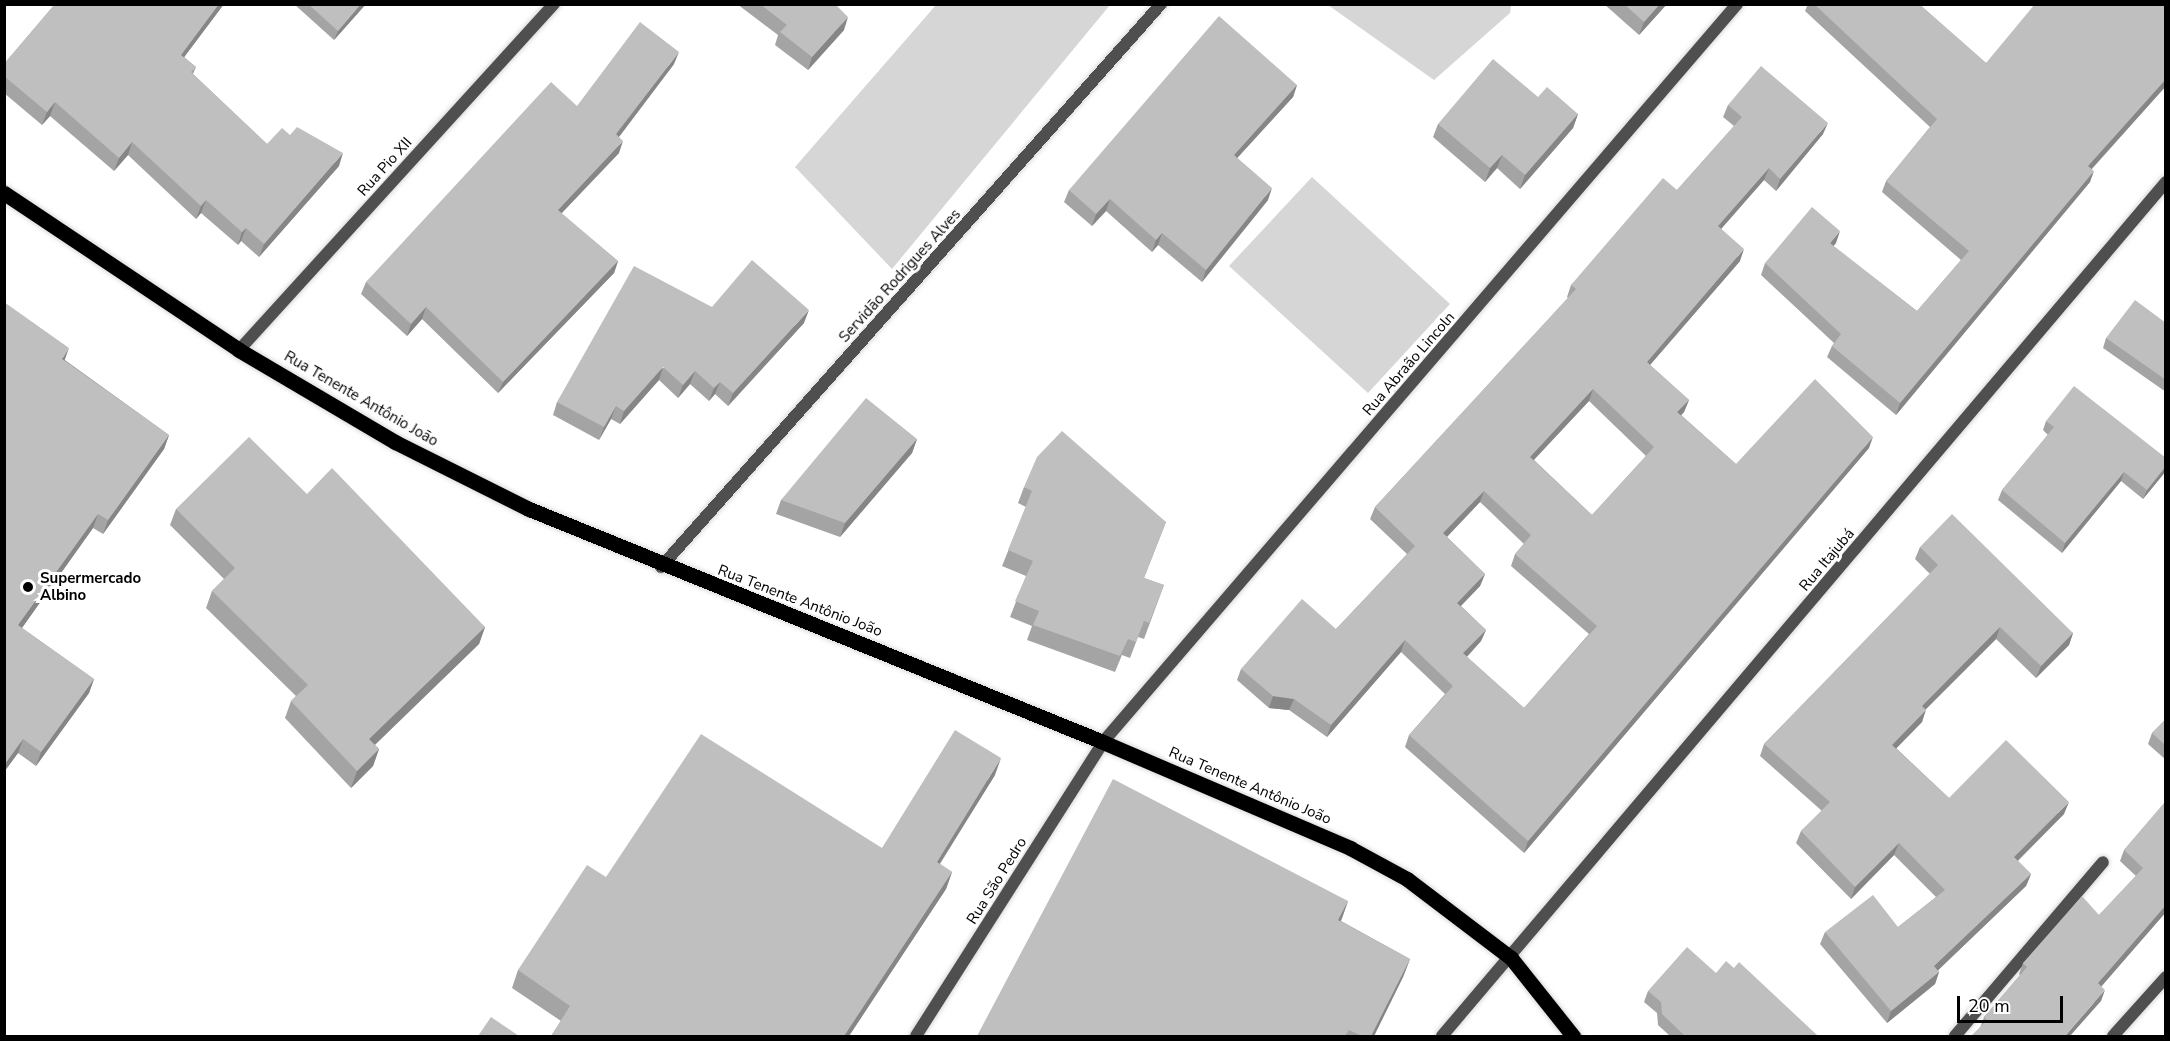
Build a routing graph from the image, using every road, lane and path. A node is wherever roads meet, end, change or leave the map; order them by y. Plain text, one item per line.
1 (554, 4) edge
2 (1161, 4) edge
3 (1737, 4) edge
4 (2166, 182) edge
5 (5, 195) edge
6 (239, 350) junction
7 (661, 567) junction
8 (1103, 742) junction
9 (2103, 862) dead end
10 (1511, 957) junction
11 (2166, 977) edge
12 (916, 1036) edge
13 (1442, 1036) edge
14 (1573, 1036) edge
15 (1955, 1036) edge
16 (2113, 1036) edge

1 - 6 street, Rua Pio XII
2 - 7 street, Servidão Rodrigues Alves
3 - 8 street, Rua Abraão Lincoln
4 - 10 street, Rua Itajubá
5 - 6 main road, Rua Tenente Antônio João
6 - 7 main road, Rua Tenente Antônio João
7 - 8 main road, Rua Tenente Antônio João
8 - 10 main road, Rua Tenente Antônio João
8 - 12 street, Rua São Pedro
9 - 15 street
10 - 13 street, Rua Itajubá
10 - 14 main road, Rua Tenente Antônio João
11 - 16 street

